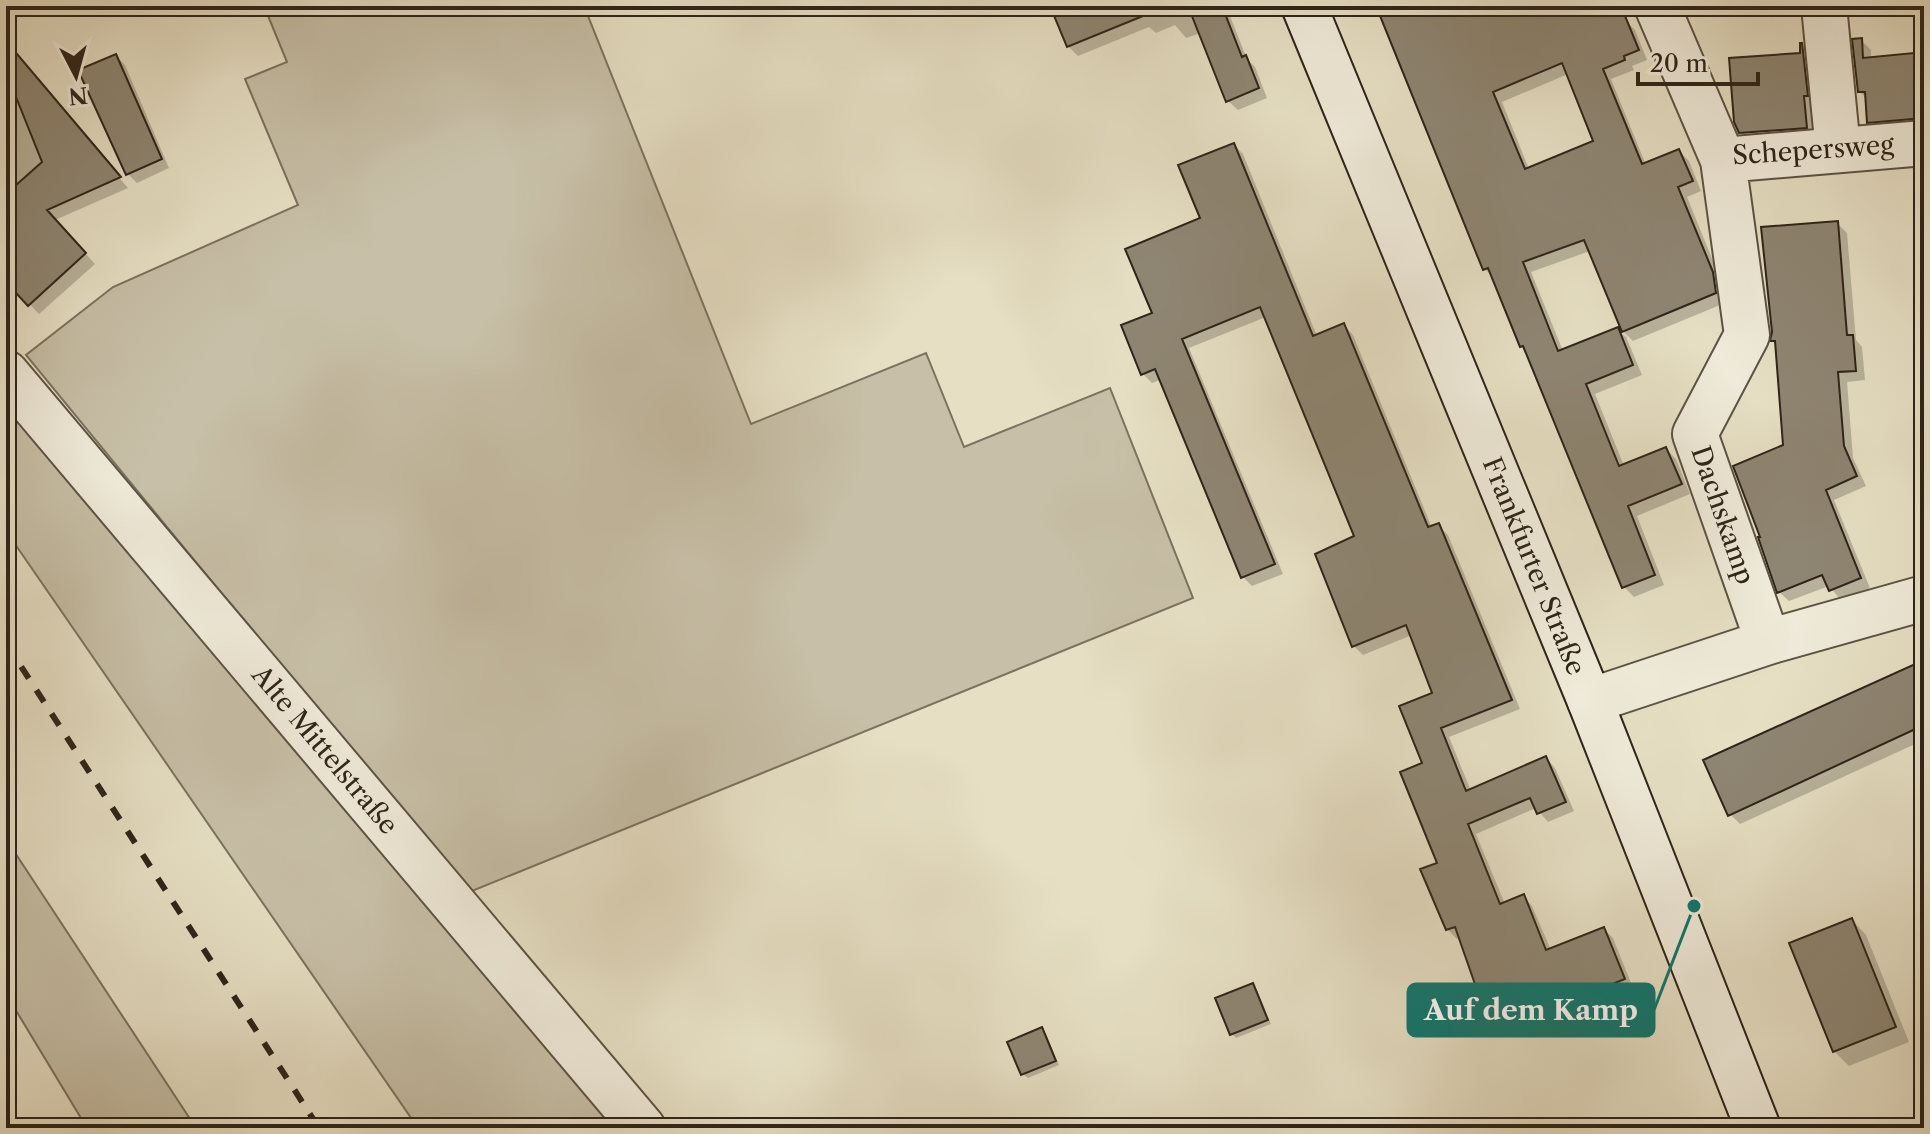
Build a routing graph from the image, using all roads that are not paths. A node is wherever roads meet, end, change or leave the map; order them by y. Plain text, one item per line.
1 (1304, 6) edge
2 (1657, 6) edge
3 (1824, 6) edge
4 (1924, 143) edge
5 (1838, 150) junction
6 (1723, 160) junction
7 (6, 373) edge
8 (1924, 598) edge
9 (1768, 642) junction
10 (1590, 701) junction
11 (643, 1128) edge
12 (1758, 1128) edge

1 - 10 street, Frankfurter Straße
2 - 6 street, Schepersweg
3 - 5 street
4 - 5 street, Schepersweg
5 - 6 street, Schepersweg
6 - 9 street, Dachskamp
7 - 11 street, Alte Mittelstraße
8 - 9 street
9 - 10 street
10 - 12 street, Frankfurter Straße

